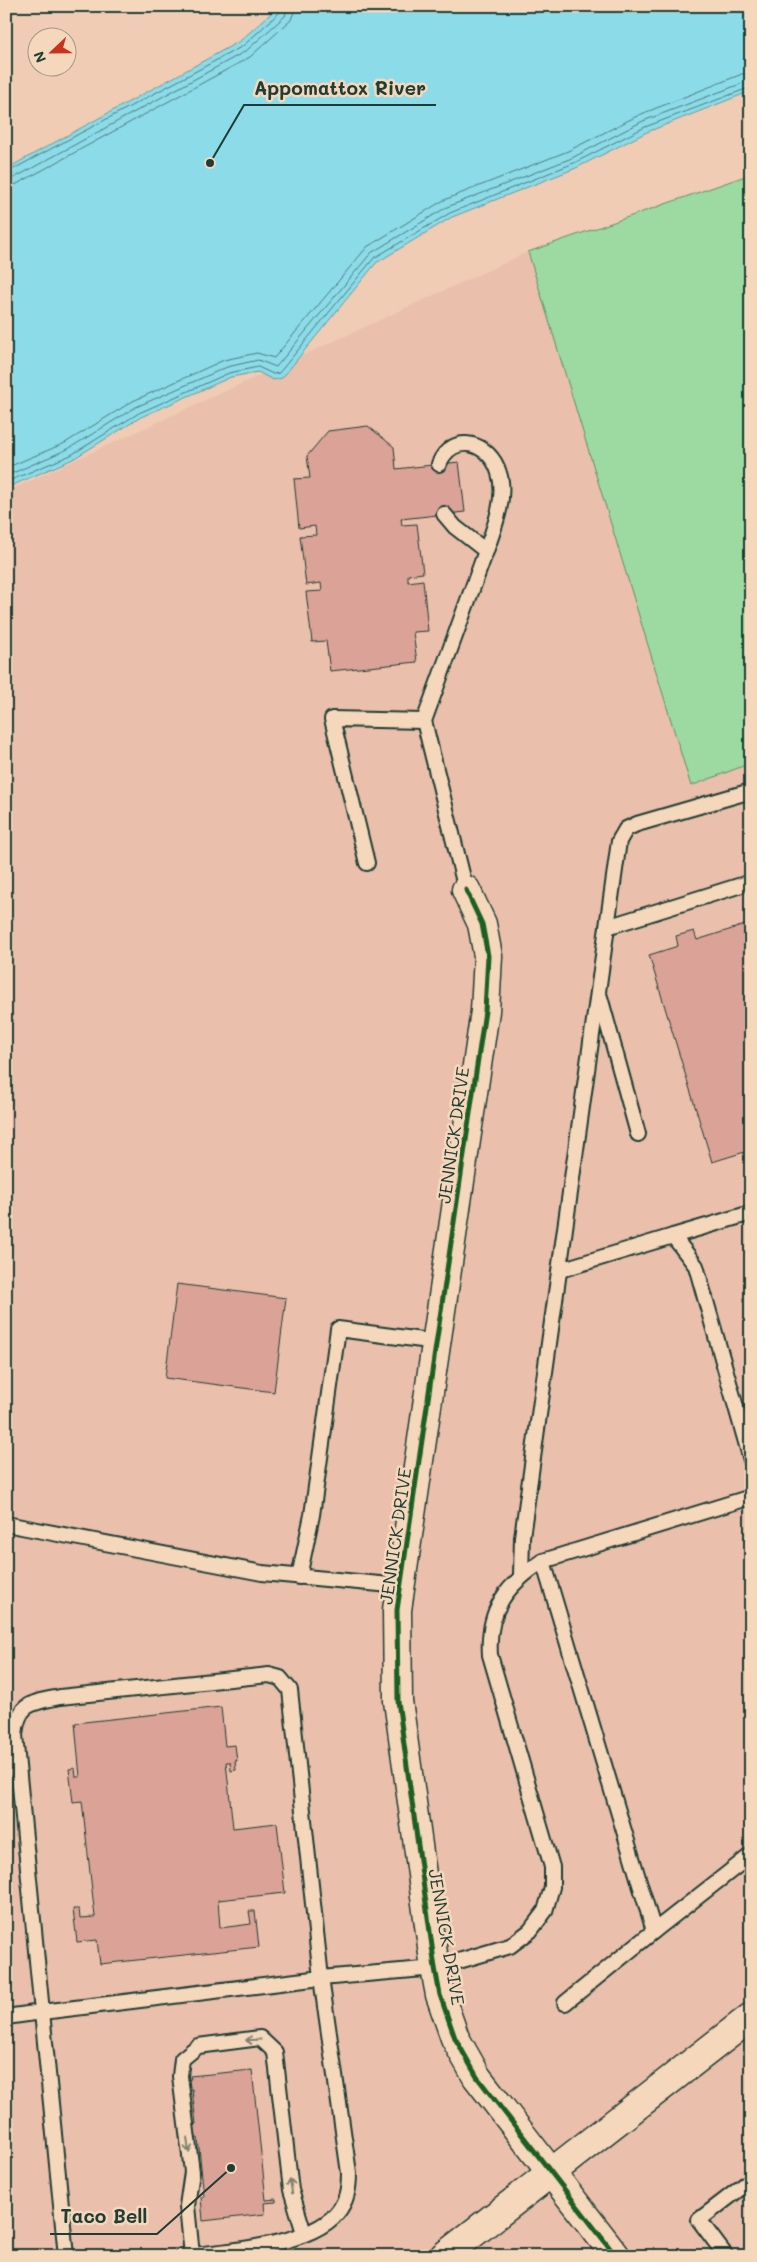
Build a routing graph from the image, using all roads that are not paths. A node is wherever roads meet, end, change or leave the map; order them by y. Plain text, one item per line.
1 (439, 464) dead end
2 (444, 514) dead end
3 (486, 551) junction
4 (424, 721) junction
5 (751, 791) edge
6 (367, 863) dead end
7 (751, 882) edge
8 (466, 890) joint
9 (607, 927) junction
10 (599, 992) junction
11 (638, 1134) dead end
12 (751, 1213) edge
13 (673, 1236) junction
14 (560, 1270) junction
15 (437, 1342) junction
16 (751, 1460) edge
17 (751, 1498) edge
18 (6, 1524) edge
19 (543, 1561) junction
20 (521, 1575) junction
21 (299, 1576) junction
22 (401, 1586) junction
23 (751, 1855) edge
24 (654, 1931) junction
25 (435, 1968) junction
26 (321, 1978) junction
27 (565, 2003) dead end
28 (42, 2012) junction
29 (6, 2017) edge
30 (751, 2017) edge
31 (551, 2173) junction
32 (751, 2180) edge
33 (304, 2233) junction
34 (187, 2255) edge
35 (66, 2256) edge
36 (444, 2256) edge
37 (616, 2256) edge
38 (726, 2256) edge

1 - 3 lane
2 - 3 lane
3 - 4 lane
4 - 6 lane
4 - 8 lane
5 - 9 lane
7 - 9 lane
8 - 15 street, JENNICK DRIVE
9 - 10 lane
10 - 11 lane
10 - 14 lane
12 - 13 lane
13 - 14 lane
13 - 16 lane
14 - 20 lane
15 - 21 lane
15 - 22 street, JENNICK DRIVE
17 - 19 lane
18 - 21 lane
19 - 20 lane
19 - 24 lane
20 - 25 lane
21 - 22 lane
22 - 25 street, JENNICK DRIVE
23 - 24 lane
24 - 27 lane
25 - 26 lane
25 - 31 street, JENNICK DRIVE
26 - 28 lane
26 - 28 lane
26 - 33 lane
28 - 29 lane
28 - 35 lane
30 - 31 street
31 - 36 street
31 - 37 street, JENNICK DRIVE
32 - 38 lane
33 - 34 lane
33 -> 34 lane

